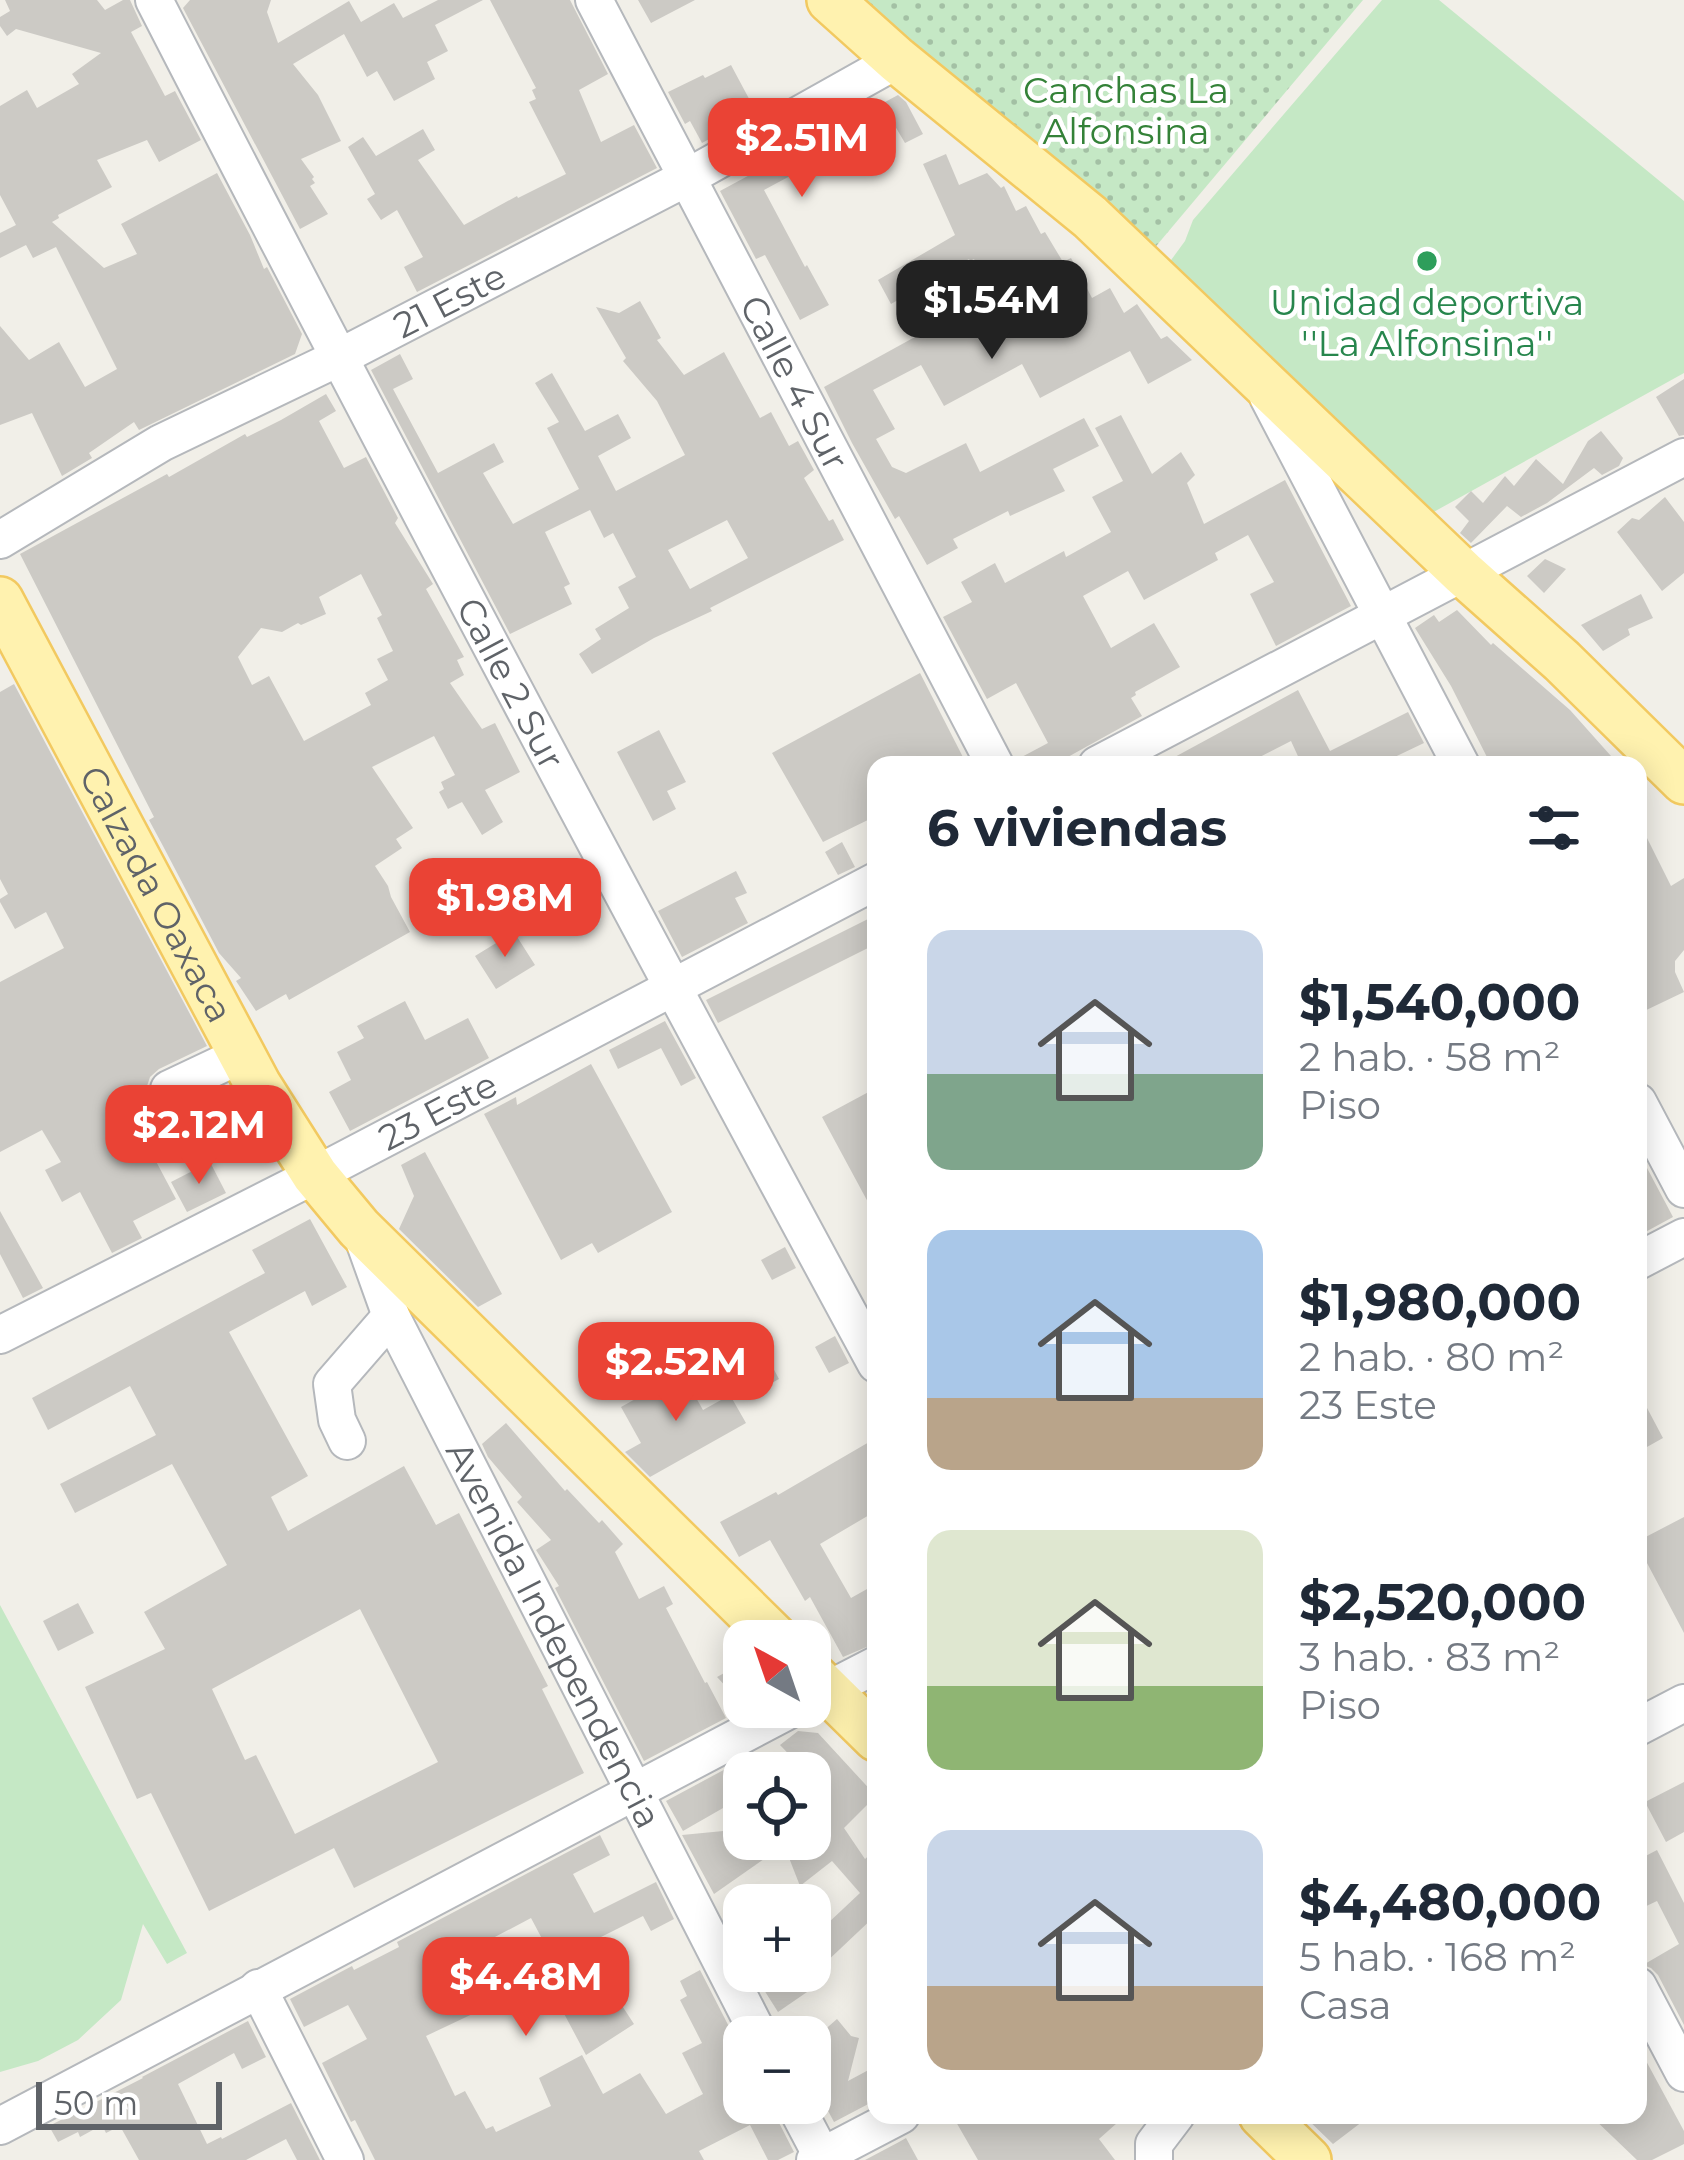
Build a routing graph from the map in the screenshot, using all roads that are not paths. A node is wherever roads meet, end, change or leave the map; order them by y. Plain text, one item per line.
1 (154, 0) edge
2 (594, 0) edge
3 (830, 0) edge
4 (897, 60) junction
5 (688, 177) junction
6 (338, 358) junction
7 (1258, 378) junction
8 (1678, 469) edge
9 (0, 540) edge
10 (1463, 573) junction
11 (0, 599) edge
12 (1383, 615) junction
13 (990, 756) edge
14 (1114, 756) edge
15 (1456, 756) edge
16 (1684, 781) edge
17 (867, 886) edge
18 (672, 988) junction
19 (243, 1054) junction
20 (269, 1102) junction
21 (1647, 1119) edge
22 (315, 1175) junction
23 (1684, 1189) edge
24 (359, 1228) junction
25 (1684, 1237) edge
26 (1647, 1257) edge
27 (391, 1316) junction
28 (0, 1335) edge
29 (867, 1347) edge
30 (347, 1441) dead end
31 (757, 1620) edge
32 (867, 1669) edge
33 (831, 1684) edge
34 (1684, 1702) edge
35 (831, 1706) edge
36 (1647, 1722) edge
37 (747, 1728) edge
38 (867, 1732) edge
39 (633, 1792) junction
40 (258, 1988) junction
41 (1647, 2003) edge
42 (749, 2016) edge
43 (1684, 2073) edge
44 (804, 2124) edge
45 (884, 2124) edge
46 (1169, 2124) edge
47 (1271, 2124) edge
48 (0, 2126) edge
49 (820, 2159) edge
50 (345, 2160) edge
51 (1154, 2160) edge
52 (1308, 2160) edge

1 - 6 street, Calle 2 Sur
2 - 5 street, Calle 4 Sur
3 - 4 main road
4 - 5 street, 21 Este
4 - 7 main road
5 - 6 street, 21 Este
5 - 13 street, Calle 4 Sur
6 - 9 street, 21 Este
6 - 18 street, Calle 2 Sur
7 - 10 main road
7 - 12 street
8 - 10 street
10 - 12 street
10 - 16 main road
11 - 19 main road, Calzada Oaxaca
12 - 14 street
12 - 15 street
17 - 18 street, 23 Este
18 - 22 street, 23 Este
18 - 29 street, Calle 2 Sur
19 - 20 main road, Calzada Oaxaca
19 - 20 street
20 - 22 main road, Calzada Oaxaca
21 - 23 street
22 - 24 main road, Calzada Oaxaca
22 - 28 street, 23 Este
24 - 27 street, Avenida Independencia
24 - 31 main road, Calzada Oaxaca
25 - 26 street
27 - 30 street
27 - 39 street, Avenida Independencia
32 - 33 street
34 - 36 street
35 - 38 main road
37 - 39 street
39 - 40 street
39 - 42 street, Avenida Independencia
40 - 48 street
40 - 50 street
41 - 43 street
44 - 49 street
45 - 49 street
46 - 51 street
47 - 52 main road

